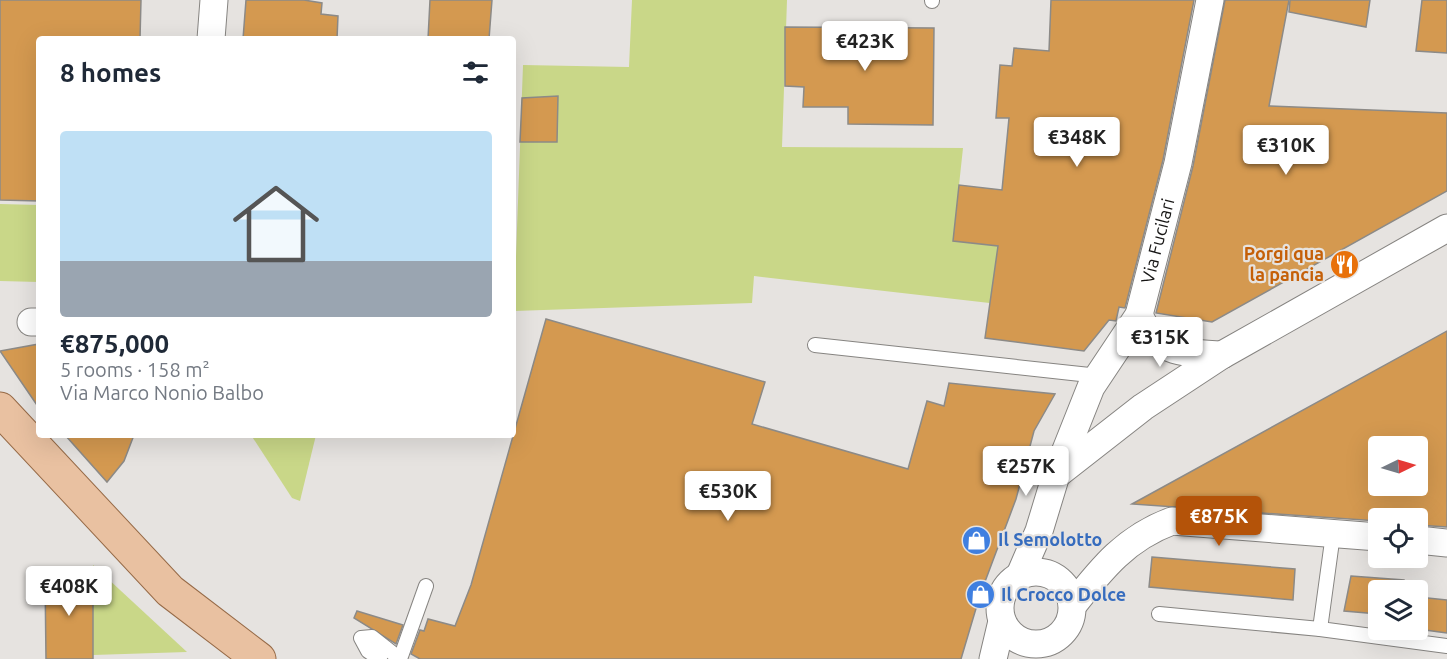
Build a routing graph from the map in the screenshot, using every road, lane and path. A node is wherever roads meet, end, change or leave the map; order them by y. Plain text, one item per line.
1 (214, 0) edge
2 (1210, 0) edge
3 (211, 36) edge
4 (1447, 228) edge
5 (1139, 315) junction
6 (815, 345) dead end
7 (1222, 355) junction
8 (1099, 376) junction
9 (0, 409) edge
10 (1056, 475) junction
11 (1039, 531) junction
12 (1333, 534) junction
13 (1368, 536) edge
14 (1428, 541) edge
15 (1447, 543) edge
16 (1020, 575) junction
17 (1050, 575) junction
18 (426, 586) dead end
19 (1073, 605) junction
20 (1159, 614) dead end
21 (1002, 621) junction
22 (1320, 628) junction
23 (1447, 646) edge
24 (1048, 651) edge
25 (259, 659) edge
26 (380, 659) edge
27 (400, 659) edge
28 (993, 659) edge

1 - 3 street
2 - 5 street, Via Fucilari
4 - 7 street
5 - 7 street
5 - 8 street, Via Fucilari
6 - 8 lane
7 - 10 street
8 - 10 street, Via Fucilari
9 - 25 main road
10 - 11 street, Via Fucilari
11 - 16 street, Via Fucilari
11 - 17 street
12 - 13 street
12 - 19 street
12 - 22 lane
14 - 15 street
16 - 17 street
16 - 21 street, Via Fucilari
17 - 19 street
18 - 27 lane
19 - 24 street
20 - 22 lane
21 - 24 street
21 - 28 street, Via Fucilari
22 - 23 lane
26 - 27 lane

